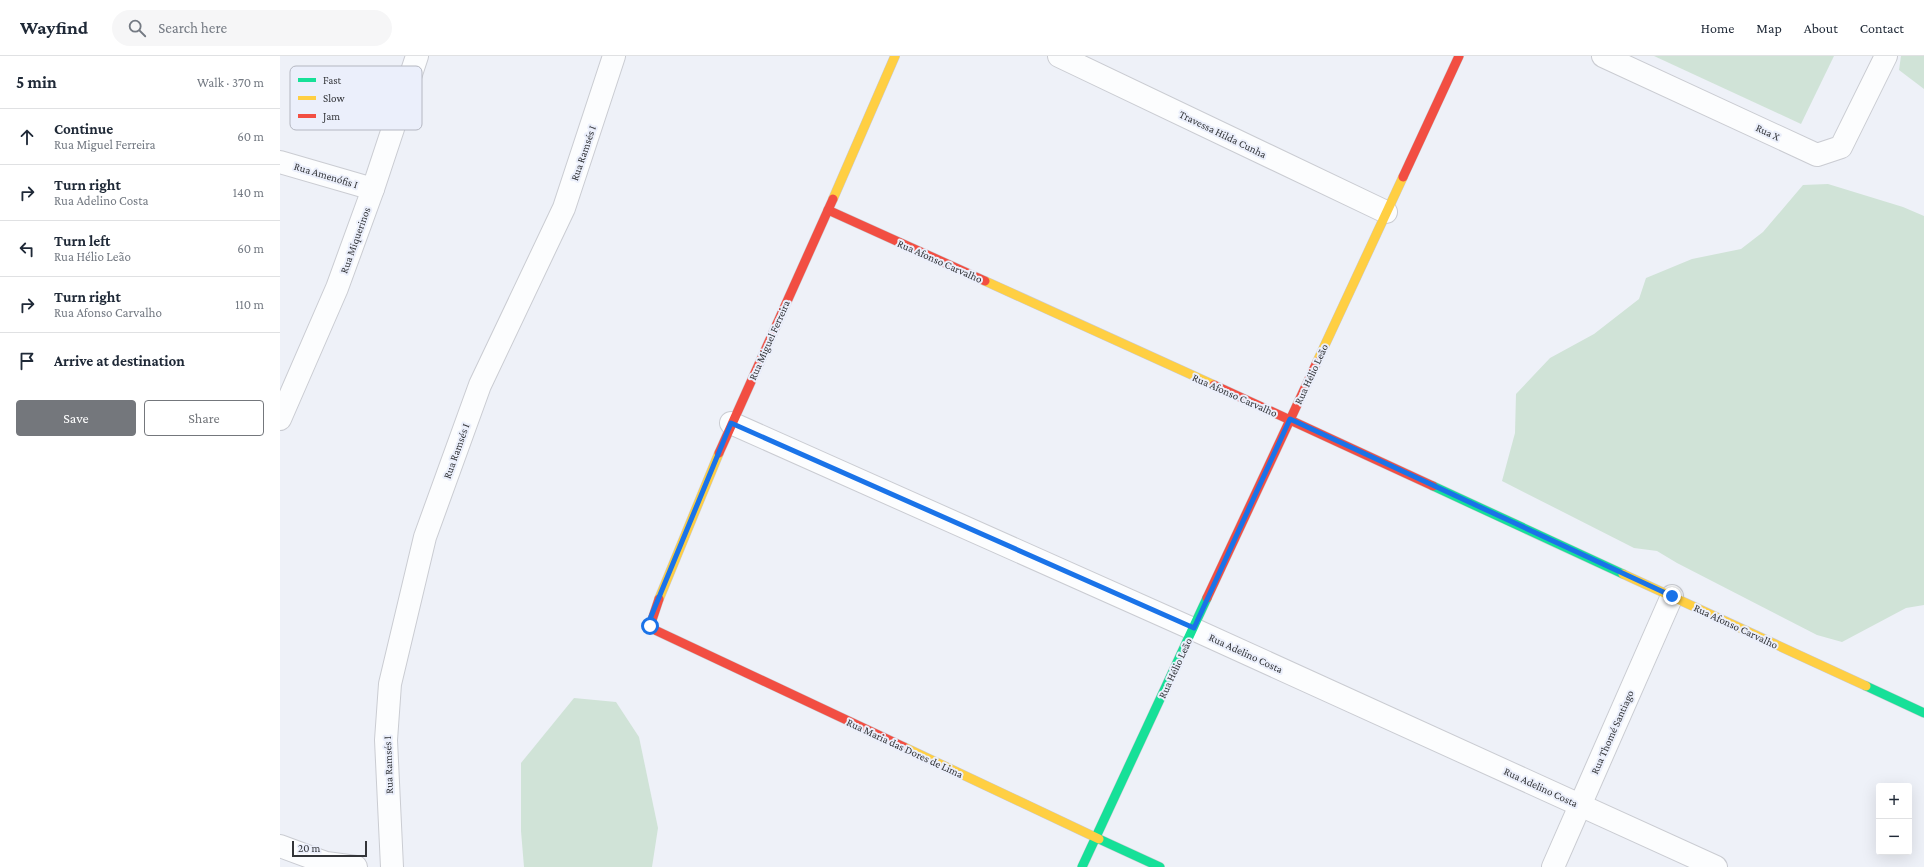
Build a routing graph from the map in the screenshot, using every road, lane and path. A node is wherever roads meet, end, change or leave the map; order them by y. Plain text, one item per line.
1 (417, 56) edge
2 (614, 56) edge
3 (895, 56) edge
4 (1059, 56) edge
5 (1459, 56) edge
6 (1603, 56) edge
7 (1886, 56) edge
8 (414, 66) edge
9 (393, 130) edge
10 (280, 162) edge
11 (373, 189) junction
12 (828, 210) junction
13 (1386, 212) junction
14 (280, 419) edge
15 (1290, 419) junction
16 (731, 423) junction
17 (1672, 596) junction
18 (650, 626) joint
19 (1194, 628) junction
20 (1924, 713) edge
21 (1580, 805) junction
22 (1096, 838) junction
23 (280, 846) edge
24 (356, 867) edge
25 (392, 867) edge
26 (1082, 867) edge
27 (1160, 867) edge
28 (1553, 867) edge
29 (1716, 867) edge

1 - 8 street, Rua Miquerinos
2 - 25 street, Rua Ramsés I
3 - 12 street, Rua Miguel Ferreira
4 - 13 street, Travessa Hilda Cunha
5 - 13 street, Rua Hélio Leão
6 - 7 street, Rua X
9 - 11 street, Rua Miquerinos
10 - 11 street, Rua Amenófis I
11 - 14 street, Rua Miquerinos
12 - 15 street, Rua Afonso Carvalho
12 - 16 street, Rua Miguel Ferreira
13 - 15 street, Rua Hélio Leão
15 - 17 street, Rua Afonso Carvalho
15 - 19 street, Rua Hélio Leão
16 - 18 street, Rua Miguel Ferreira
16 - 19 street, Rua Adelino Costa
17 - 20 street, Rua Afonso Carvalho
17 - 21 street, Rua Thomé Santiago
18 - 22 street, Rua Maria das Dores de Lima
19 - 21 street, Rua Adelino Costa
19 - 22 street, Rua Hélio Leão
21 - 28 street, Rua Thomé Santiago
21 - 29 street, Rua Adelino Costa
22 - 26 street, Rua Hélio Leão
22 - 27 street, Rua Maria das Dores de Lima
23 - 24 street

